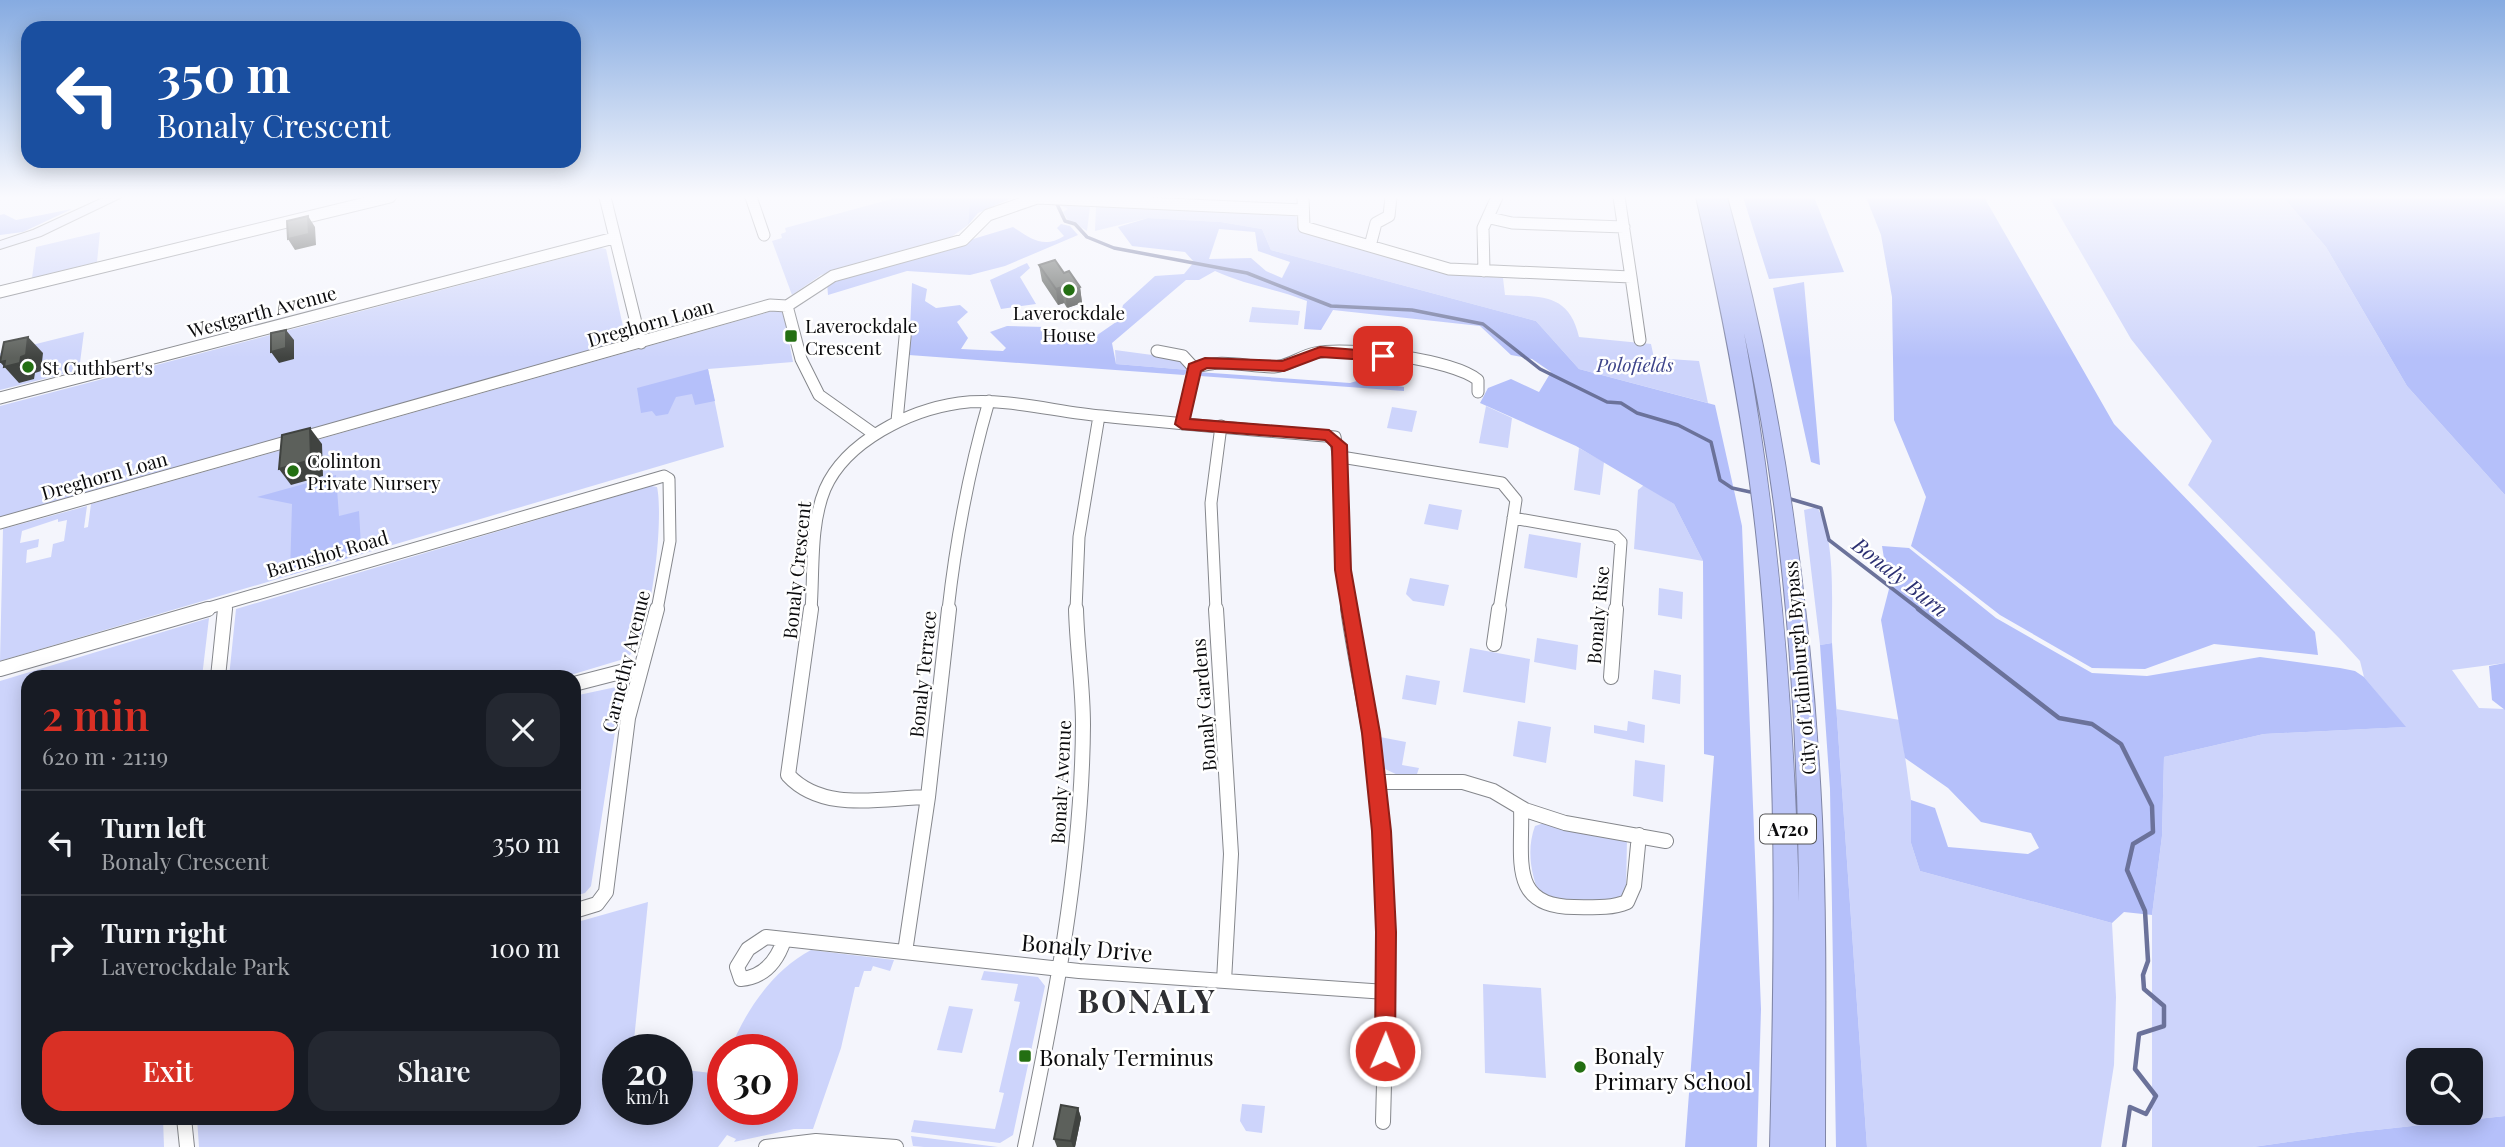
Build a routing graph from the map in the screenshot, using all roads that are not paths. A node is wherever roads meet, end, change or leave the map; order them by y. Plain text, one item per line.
1 (170, 251) edge
2 (562, 251) edge
3 (617, 251) edge
4 (929, 251) edge
5 (1384, 251) edge
6 (1484, 251) edge
7 (1628, 251) edge
8 (1716, 251) edge
9 (1733, 251) edge
10 (1484, 271) junction
11 (1632, 277) junction
12 (0, 292) edge
13 (787, 306) junction
14 (903, 333) dead end
15 (1640, 340) dead end
16 (641, 343) junction
17 (1157, 351) dead end
18 (1194, 368) junction
19 (1478, 392) dead end
20 (0, 398) edge
21 (989, 401) junction
22 (1099, 416) junction
23 (897, 421) junction
24 (1182, 424) junction
25 (1220, 426) junction
26 (874, 434) junction
27 (1341, 457) junction
28 (664, 476) joint
29 (1771, 477) junction
30 (1776, 515) junction
31 (1513, 519) junction
32 (0, 523) edge
33 (226, 603) junction
34 (1494, 644) dead end
35 (640, 667) junction
36 (0, 669) edge
37 (219, 670) edge
38 (1611, 677) dead end
39 (581, 682) edge
40 (1377, 782) junction
41 (928, 797) junction
42 (1521, 808) junction
43 (1639, 835) junction
44 (1666, 841) dead end
45 (603, 900) joint
46 (581, 908) edge
47 (784, 940) dead end
48 (905, 952) junction
49 (1061, 969) junction
50 (1224, 981) junction
51 (1386, 992) junction
52 (1383, 1122) dead end
53 (185, 1125) edge
54 (187, 1147) edge
55 (765, 1147) edge
56 (896, 1147) edge
57 (1025, 1147) edge
58 (1784, 1147) edge
59 (1811, 1147) edge

1 - 12 street
2 - 20 street, Westgarth Avenue
3 - 16 street
4 - 13 street, Dreghorn Loan
5 - 10 street
6 - 10 street
7 - 11 street
8 - 29 highway, City of Edinburgh Bypass / A720
9 - 29 highway, City of Edinburgh Bypass / A720
10 - 11 street
11 - 15 street
13 - 16 street, Dreghorn Loan
13 - 26 street
14 - 23 street
16 - 32 street, Dreghorn Loan
17 - 18 street
18 - 19 street
18 - 24 street
21 - 22 street, Bonaly Crescent
21 - 23 street, Bonaly Crescent
21 - 41 street, Bonaly Terrace
22 - 24 street, Bonaly Crescent
22 - 49 street, Bonaly Avenue
23 - 26 street, Bonaly Crescent
24 - 25 street, Bonaly Crescent
25 - 27 street, Bonaly Crescent
25 - 50 street, Bonaly Gardens
26 - 41 street, Bonaly Crescent
27 - 31 street
27 - 40 street
28 - 33 street, Barnshot Road
28 - 35 street, Carnethy Avenue
29 - 30 highway, City of Edinburgh Bypass / A720
30 - 58 highway, City of Edinburgh Bypass / A720
30 - 59 highway, City of Edinburgh Bypass / A720
31 - 34 street
31 - 38 street, Bonaly Rise
33 - 36 street, Barnshot Road
33 - 37 street
35 - 39 street
35 - 45 street, Carnethy Avenue
40 - 42 street
40 - 51 street
41 - 48 street, Bonaly Terrace
42 - 43 street
42 - 43 street
43 - 44 street
45 - 46 street
47 - 48 street, Bonaly Drive
48 - 49 street, Bonaly Drive
49 - 50 street, Bonaly Drive
49 - 57 street, Bonaly Avenue
50 - 51 street, Bonaly Drive
51 - 52 street
53 - 54 street
55 - 56 street

